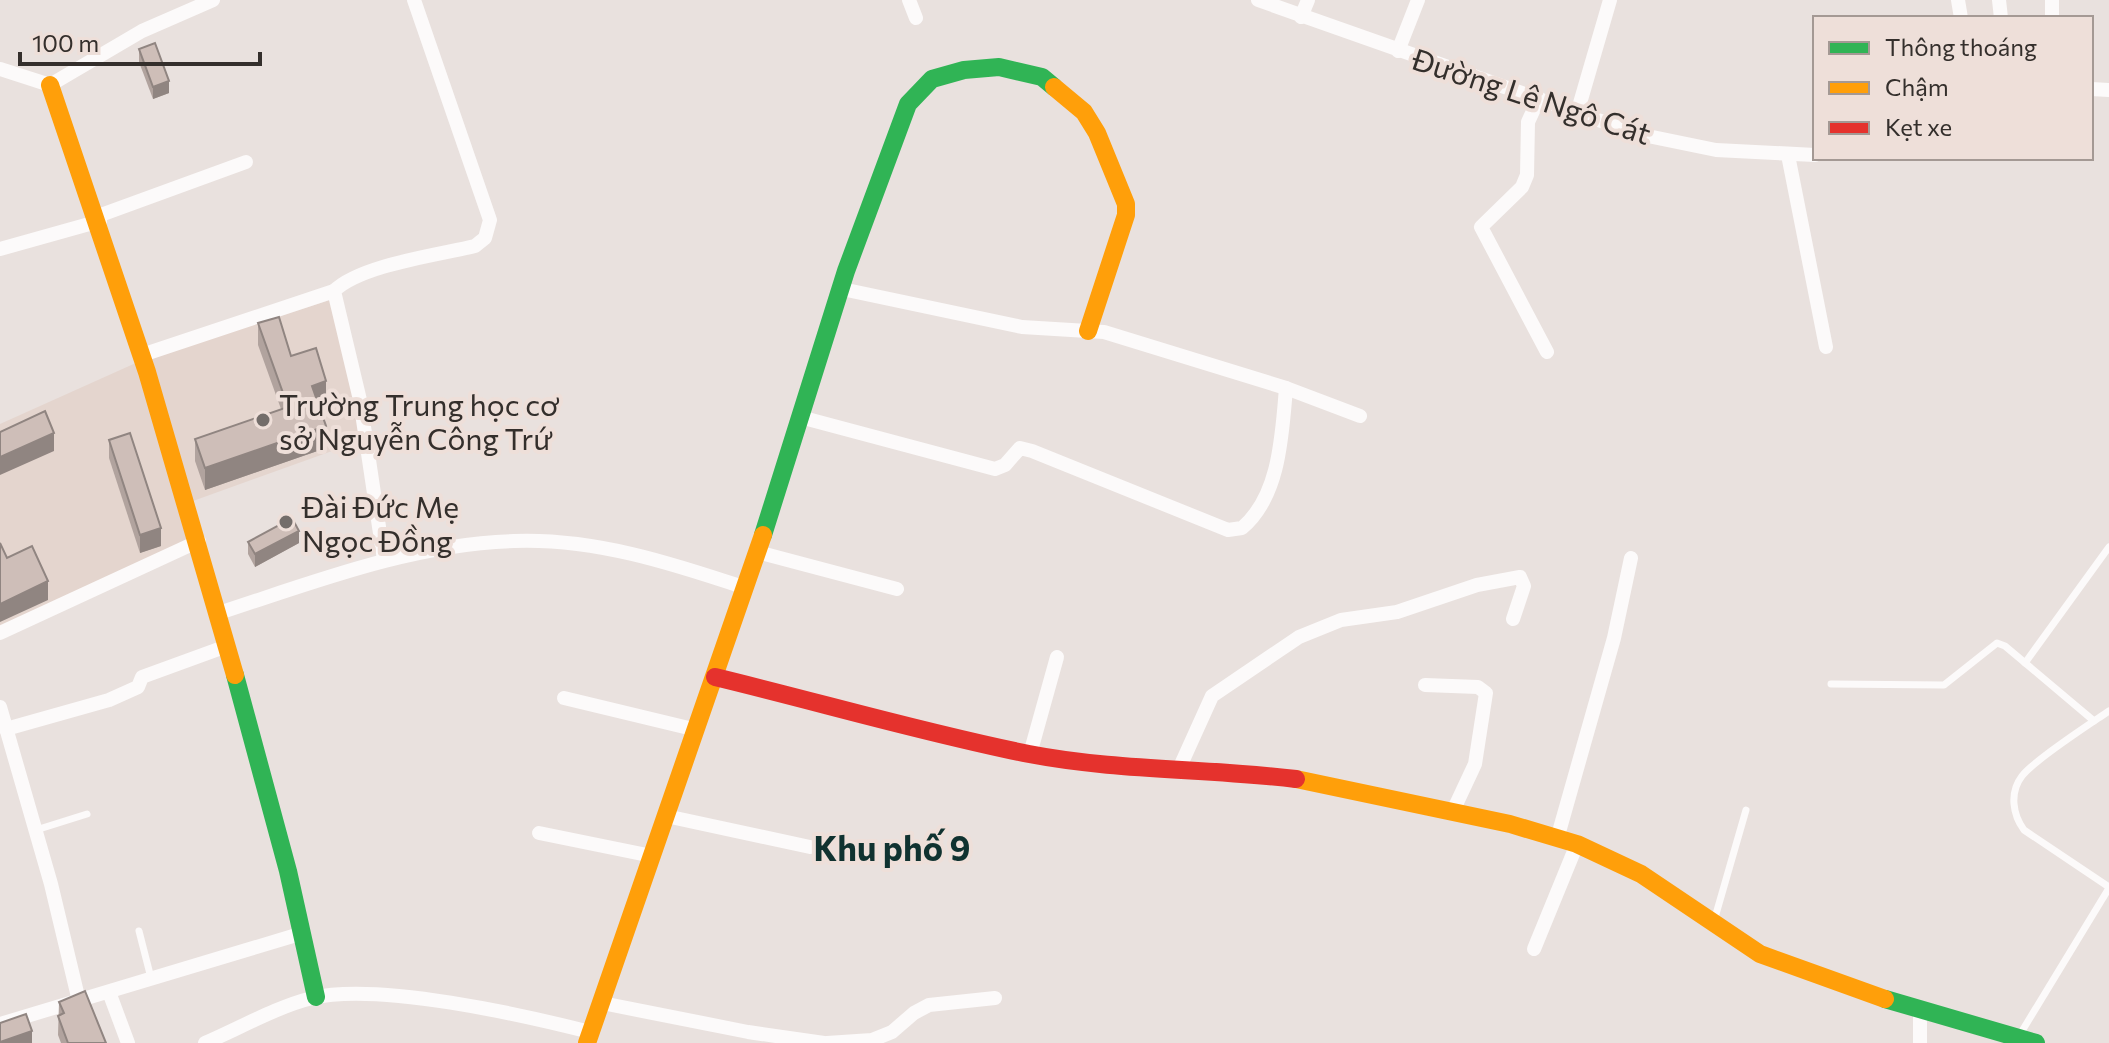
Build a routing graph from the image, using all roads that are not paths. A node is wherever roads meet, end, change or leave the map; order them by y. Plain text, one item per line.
1 (213, 0) edge
2 (414, 0) edge
3 (909, 0) edge
4 (1258, 0) edge
5 (1308, 0) edge
6 (1418, 0) edge
7 (1610, 0) edge
8 (1278, 4) edge
9 (1301, 17) junction
10 (916, 18) dead end
11 (1398, 51) junction
12 (0, 69) edge
13 (50, 85) junction
14 (1539, 98) junction
15 (1578, 110) junction
16 (1788, 155) junction
17 (1813, 155) edge
18 (246, 162) dead end
19 (99, 219) junction
20 (0, 249) edge
21 (842, 289) junction
22 (334, 291) junction
23 (1088, 331) junction
24 (1826, 347) dead end
25 (1547, 352) dead end
26 (142, 355) junction
27 (1286, 388) junction
28 (1360, 416) dead end
29 (800, 417) junction
30 (199, 541) junction
31 (2109, 547) edge
32 (757, 552) junction
33 (1631, 558) dead end
34 (384, 560) junction
35 (746, 588) junction
36 (897, 589) dead end
37 (219, 613) junction
38 (1513, 619) dead end
39 (0, 633) edge
40 (227, 646) junction
41 (1057, 657) dead end
42 (2025, 663) junction
43 (715, 677) junction
44 (1831, 684) dead end
45 (1425, 685) dead end
46 (564, 698) dead end
47 (0, 707) edge
48 (2109, 711) edge
49 (2094, 721) junction
50 (6, 729) junction
51 (697, 730) junction
52 (1030, 754) junction
53 (1179, 769) junction
54 (1746, 810) dead end
55 (1453, 811) junction
56 (87, 814) dead end
57 (666, 816) junction
58 (36, 830) junction
59 (539, 833) dead end
60 (1557, 839) junction
61 (1577, 844) junction
62 (810, 847) dead end
63 (652, 856) junction
64 (2109, 888) edge
65 (1713, 923) junction
66 (139, 931) dead end
67 (303, 933) junction
68 (1534, 949) dead end
69 (151, 978) junction
70 (109, 992) junction
71 (316, 997) junction
72 (995, 998) dead end
73 (79, 1001) junction
74 (602, 1003) junction
75 (1920, 1012) junction
76 (0, 1024) edge
77 (588, 1037) edge
78 (2027, 1041) edge
79 (128, 1043) edge
80 (205, 1043) edge
81 (825, 1043) edge
82 (1920, 1043) edge

1 - 13 street
2 - 22 street
3 - 10 street
4 - 8 street, Đường Lê Ngô Cát
5 - 9 street
6 - 11 street
7 - 15 street
8 - 9 street, Đường Lê Ngô Cát
9 - 11 street, Đường Lê Ngô Cát
11 - 14 street, Đường Lê Ngô Cát
12 - 13 street
13 - 19 street
14 - 15 street, Đường Lê Ngô Cát
14 - 25 street
15 - 16 street, Đường Lê Ngô Cát
16 - 17 street, Đường Lê Ngô Cát
16 - 24 street
18 - 19 street
19 - 20 street
19 - 26 street
21 - 23 street
21 - 23 street
21 - 29 street
22 - 26 street
22 - 34 street
23 - 27 street
26 - 30 street
27 - 28 street
27 - 29 street
29 - 32 street
30 - 37 street
30 - 39 street
31 - 42 lane
32 - 35 street
32 - 36 street
33 - 60 street
34 - 35 street
34 - 37 street
35 - 43 street
37 - 40 street
38 - 53 street
40 - 50 street
40 - 67 street
41 - 52 street
42 - 44 lane
42 - 49 lane
43 - 51 street
43 - 52 street
45 - 55 street
46 - 51 street
47 - 50 street
48 - 49 lane
49 - 64 lane
50 - 58 street
51 - 57 street
52 - 53 street
53 - 55 street
54 - 65 lane
55 - 60 street
56 - 58 lane
57 - 62 street
57 - 63 street
58 - 73 street
59 - 63 street
60 - 61 street
61 - 65 street
61 - 68 street
63 - 74 street
64 - 78 lane
65 - 75 street
66 - 69 lane
67 - 69 street
67 - 71 street
69 - 70 street
70 - 73 street
70 - 79 street
71 - 77 street
71 - 80 street
72 - 81 street
73 - 76 street
74 - 77 street
74 - 81 street
75 - 78 street
75 - 82 street

